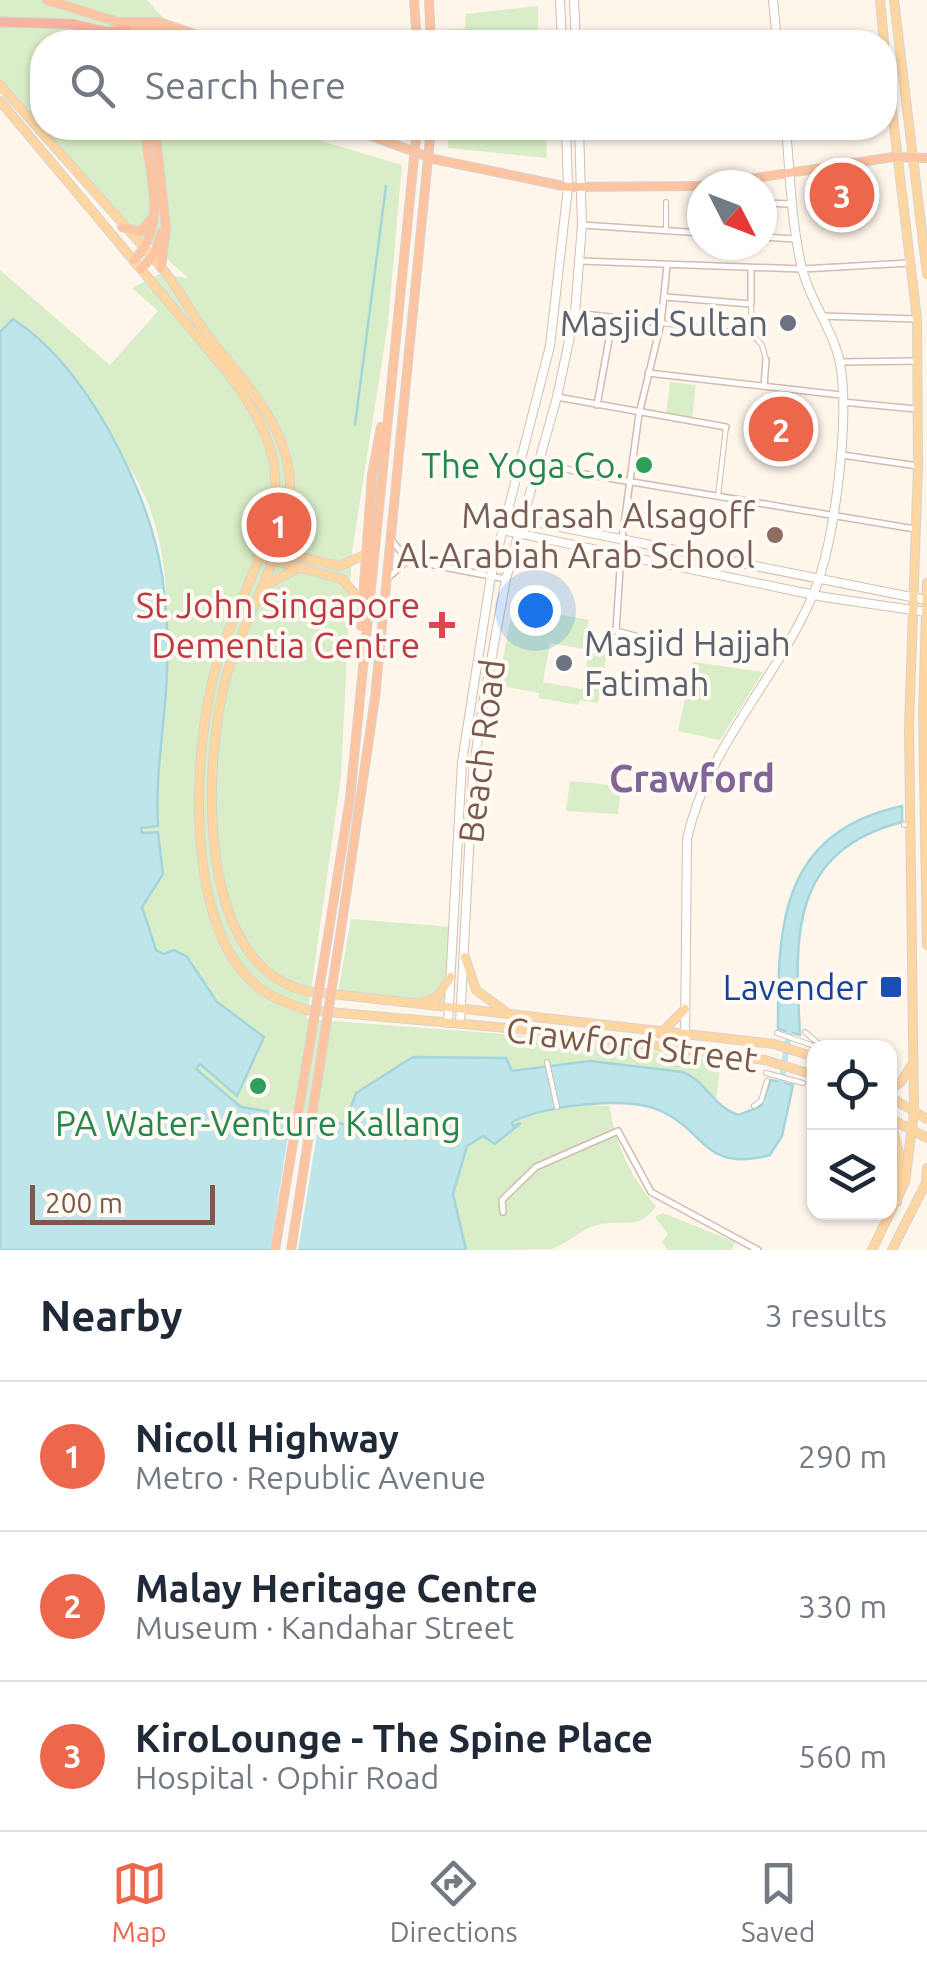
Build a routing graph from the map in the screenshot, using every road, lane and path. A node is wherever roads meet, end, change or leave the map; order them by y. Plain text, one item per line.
1 (47, 0) edge
2 (414, 0) edge
3 (429, 0) edge
4 (560, 0) edge
5 (574, 0) edge
6 (773, 0) edge
7 (880, 0) edge
8 (894, 0) edge
9 (0, 22) edge
10 (130, 26) junction
11 (172, 29) joint
12 (98, 30) edge
13 (114, 30) edge
14 (132, 30) edge
15 (176, 30) edge
16 (415, 30) edge
17 (430, 30) edge
18 (561, 30) edge
19 (575, 30) edge
20 (776, 30) edge
21 (883, 30) edge
22 (0, 85) edge
23 (0, 101) edge
24 (30, 120) edge
25 (30, 137) edge
26 (33, 140) edge
27 (47, 140) edge
28 (148, 140) edge
29 (156, 140) edge
30 (384, 140) edge
31 (416, 140) edge
32 (430, 140) edge
33 (566, 140) edge
34 (579, 140) edge
35 (787, 140) edge
36 (896, 140) edge
37 (898, 158) junction
38 (927, 158) edge
39 (914, 159) junction
40 (790, 173) junction
41 (777, 175) edge
42 (568, 186) junction
43 (687, 186) edge
44 (582, 187) junction
45 (666, 202) dead end
46 (777, 204) edge
47 (792, 204) junction
48 (160, 215) junction
49 (582, 225) junction
50 (122, 227) junction
51 (666, 230) junction
52 (687, 232) edge
53 (777, 238) edge
54 (796, 239) junction
55 (148, 254) junction
56 (134, 260) junction
57 (580, 261) junction
58 (912, 262) junction
59 (666, 266) junction
60 (161, 268) junction
61 (141, 269) junction
62 (751, 269) junction
63 (802, 269) junction
64 (927, 274) edge
65 (665, 298) junction
66 (751, 304) junction
67 (575, 313) junction
68 (821, 316) junction
69 (612, 318) junction
70 (917, 319) junction
71 (660, 323) junction
72 (752, 334) junction
73 (766, 360) joint
74 (918, 360) junction
75 (840, 362) junction
76 (648, 373) junction
77 (764, 386) junction
78 (389, 393) junction
79 (557, 397) junction
80 (841, 398) junction
81 (597, 405) junction
82 (919, 410) junction
83 (639, 414) junction
84 (534, 417) junction
85 (550, 422) junction
86 (726, 427) joint
87 (839, 454) junction
88 (538, 461) junction
89 (918, 466) junction
90 (631, 481) junction
91 (718, 496) junction
92 (505, 516) junction
93 (833, 516) junction
94 (521, 520) junction
95 (283, 523) junction
96 (502, 530) junction
97 (915, 530) junction
98 (518, 533) junction
99 (392, 541) junction
100 (625, 548) junction
101 (258, 552) junction
102 (364, 555) junction
103 (272, 556) junction
104 (408, 560) junction
105 (304, 564) junction
106 (491, 576) junction
107 (506, 579) junction
108 (818, 580) junction
109 (388, 581) junction
110 (927, 583) edge
111 (260, 588) junction
112 (813, 594) junction
113 (913, 598) junction
114 (487, 599) junction
115 (926, 600) edge
116 (361, 602) junction
117 (502, 602) junction
118 (912, 609) junction
119 (926, 612) edge
120 (658, 642) dead end
121 (361, 686) junction
122 (927, 945) edge
123 (464, 961) junction
124 (451, 966) junction
125 (451, 977) junction
126 (418, 1005) junction
127 (450, 1007) junction
128 (461, 1008) junction
129 (685, 1009) junction
130 (510, 1014) junction
131 (448, 1023) junction
132 (460, 1024) junction
133 (805, 1032) dead end
134 (777, 1033) dead end
135 (660, 1034) junction
136 (686, 1038) junction
137 (814, 1040) edge
138 (807, 1041) edge
139 (807, 1054) edge
140 (913, 1057) junction
141 (767, 1060) junction
142 (548, 1062) dead end
143 (807, 1071) edge
144 (803, 1083) dead end
145 (897, 1086) edge
146 (897, 1099) edge
147 (754, 1106) dead end
148 (557, 1107) dead end
149 (914, 1112) junction
150 (927, 1119) edge
151 (897, 1122) edge
152 (913, 1130) junction
153 (927, 1138) edge
154 (897, 1146) edge
155 (927, 1168) edge
156 (926, 1183) edge
157 (897, 1186) edge
158 (897, 1200) edge
159 (503, 1212) dead end
160 (887, 1220) edge
161 (275, 1250) edge
162 (291, 1250) edge
163 (758, 1250) edge
164 (872, 1250) edge
165 (892, 1250) edge

1 - 10 highway
2 - 16 highway
3 - 17 highway
4 - 18 main road
5 - 19 main road
6 - 20 main road
7 - 21 main road
8 - 39 main road
9 - 12 highway
10 - 11 highway
10 - 13 highway
10 - 14 highway
11 - 15 highway
22 - 24 main road, Crawford Street
23 - 25 main road, Crawford Street
26 - 56 main road, Crawford Street
27 - 50 main road, Crawford Street
28 - 48 highway
29 - 48 highway
30 - 42 highway, bridge
31 - 78 highway
32 - 99 highway
33 - 42 main road, Beach Road
34 - 44 main road, Beach Road
35 - 40 main road
36 - 37 main road
37 - 39 highway
37 - 40 highway
37 - 58 main road
38 - 39 highway
39 - 64 main road
40 - 41 highway
40 - 47 main road
42 - 44 highway
42 - 84 main road, Beach Road
43 - 44 highway
44 - 49 main road, Beach Road
45 - 51 street
46 - 47 street
47 - 54 main road
48 - 50 highway
48 - 55 highway
48 - 60 highway
49 - 51 street
49 - 57 main road, Beach Road
50 - 55 main road, Crawford Street
51 - 52 street
53 - 54 street
54 - 63 main road
55 - 56 highway
55 - 60 main road, Crawford Street
55 - 61 highway
56 - 61 main road, Crawford Street
57 - 59 street
57 - 67 main road, Beach Road
58 - 63 street
58 - 70 main road
59 - 62 street
59 - 65 street
60 - 95 main road, Crawford Street
61 - 101 main road, Crawford Street
62 - 63 street
62 - 66 street
63 - 68 main road
65 - 66 street
65 - 71 street
66 - 72 street
67 - 69 street
67 - 79 main road, Beach Road
68 - 70 street
68 - 75 main road
69 - 71 street
69 - 81 street
70 - 74 main road
71 - 72 street
71 - 76 street
72 - 73 street
73 - 77 street
74 - 75 street
74 - 82 main road
75 - 80 main road
76 - 77 street
76 - 83 street
77 - 80 street
78 - 102 highway
78 - 121 highway
79 - 81 street
79 - 85 main road, Beach Road
80 - 82 street
80 - 87 main road
81 - 83 street
82 - 89 main road
83 - 86 street
83 - 90 street
84 - 85 main road
84 - 92 main road, Beach Road
85 - 88 main road, Beach Road
86 - 91 street
87 - 89 street
87 - 93 main road
88 - 90 street
88 - 94 main road, Beach Road
89 - 97 main road
90 - 91 street
90 - 100 street
91 - 93 street
92 - 94 main road
92 - 96 main road, Beach Road
93 - 97 street
93 - 108 main road
94 - 98 main road, Beach Road
94 - 100 main road
95 - 103 main road, Crawford Street
95 - 105 main road
96 - 98 main road
96 - 106 main road, Beach Road
97 - 113 main road
98 - 100 main road
98 - 107 main road, Beach Road
99 - 104 street
99 - 109 highway
100 - 108 main road
100 - 112 main road
100 - 120 street
101 - 103 main road
101 - 131 main road, Crawford Street
102 - 105 main road
102 - 116 highway
103 - 105 main road
103 - 111 main road, Crawford Street
104 - 106 street
104 - 109 street
105 - 111 main road
105 - 116 main road
106 - 107 street
106 - 114 main road, Beach Road
107 - 117 main road, Beach Road
108 - 112 main road
108 - 113 main road
109 - 162 highway, bridge
110 - 115 main road
111 - 126 main road, Crawford Street
112 - 118 main road
112 - 129 main road
113 - 115 main road
113 - 118 main road
114 - 117 main road
114 - 124 main road, Beach Road
115 - 119 main road
116 - 121 highway
117 - 123 main road, Beach Road
118 - 119 main road
118 - 140 main road
119 - 122 main road
121 - 161 highway, bridge
123 - 124 main road
123 - 128 main road, Beach Road
123 - 130 main road
124 - 125 main road, Beach Road
125 - 126 main road
125 - 127 main road, Beach Road
126 - 127 main road, Crawford Street
127 - 128 main road, Crawford Street
127 - 131 main road, Beach Road
128 - 130 main road, Crawford Street
128 - 132 main road, Beach Road
129 - 135 main road
129 - 136 main road
130 - 135 main road, Crawford Street
131 - 132 main road, Crawford Street
132 - 141 main road, Crawford Street
133 - 137 street
134 - 138 street
135 - 136 main road, Crawford Street
136 - 139 main road, Crawford Street
136 - 141 main road
140 - 145 main road
140 - 149 main road
141 - 143 main road, Crawford Street
142 - 148 street
144 - 147 street
146 - 149 main road
149 - 150 main road
149 - 152 main road
151 - 152 main road
152 - 153 main road
152 - 158 main road
154 - 157 main road
155 - 156 main road
156 - 165 main road
159 - 163 street
160 - 164 main road

